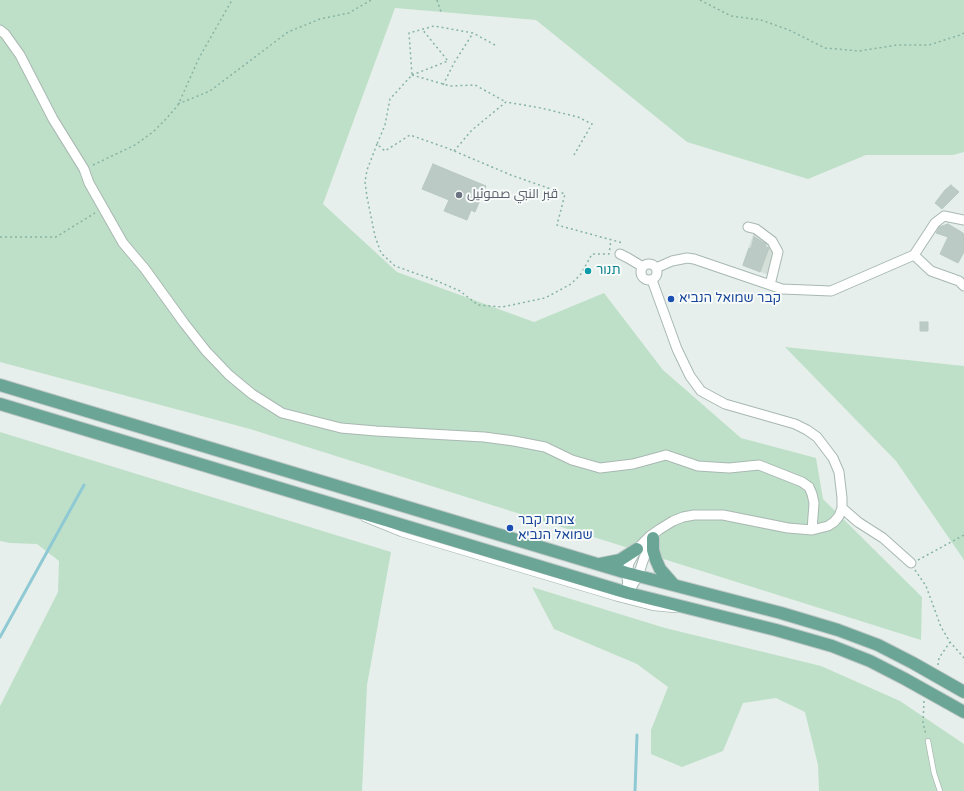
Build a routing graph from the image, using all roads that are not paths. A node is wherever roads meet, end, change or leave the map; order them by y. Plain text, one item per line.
1 (0, 30) edge
2 (964, 220) edge
3 (748, 227) dead end
4 (620, 254) dead end
5 (914, 255) junction
6 (643, 267) junction
7 (656, 268) junction
8 (652, 280) junction
9 (770, 285) junction
10 (964, 286) edge
11 (0, 385) edge
12 (0, 404) edge
13 (328, 503) junction
14 (842, 508) junction
15 (812, 530) junction
16 (656, 533) junction
17 (637, 549) junction
18 (911, 563) road end
19 (597, 564) junction
20 (632, 574) junction
21 (675, 586) junction
22 (628, 592) junction
23 (706, 612) junction
24 (964, 692) edge
25 (964, 712) edge
26 (928, 741) dead end
27 (940, 791) edge

1 - 15 street
2 - 5 street
3 - 9 street
4 - 6 street
5 - 9 street
5 - 10 street
6 - 7 street
6 - 8 street
7 - 8 street
7 - 9 street
8 - 14 street
11 - 19 main road
12 - 13 main road
13 - 22 main road
13 - 23 lane
14 - 15 street
14 - 18 street
15 - 16 street
16 - 17 street
16 - 20 street
16 - 21 main road
17 - 19 main road
17 - 20 street
19 - 20 main road
20 - 21 main road
20 - 22 street
21 - 24 main road
22 - 23 main road
23 - 25 main road
26 - 27 lane

